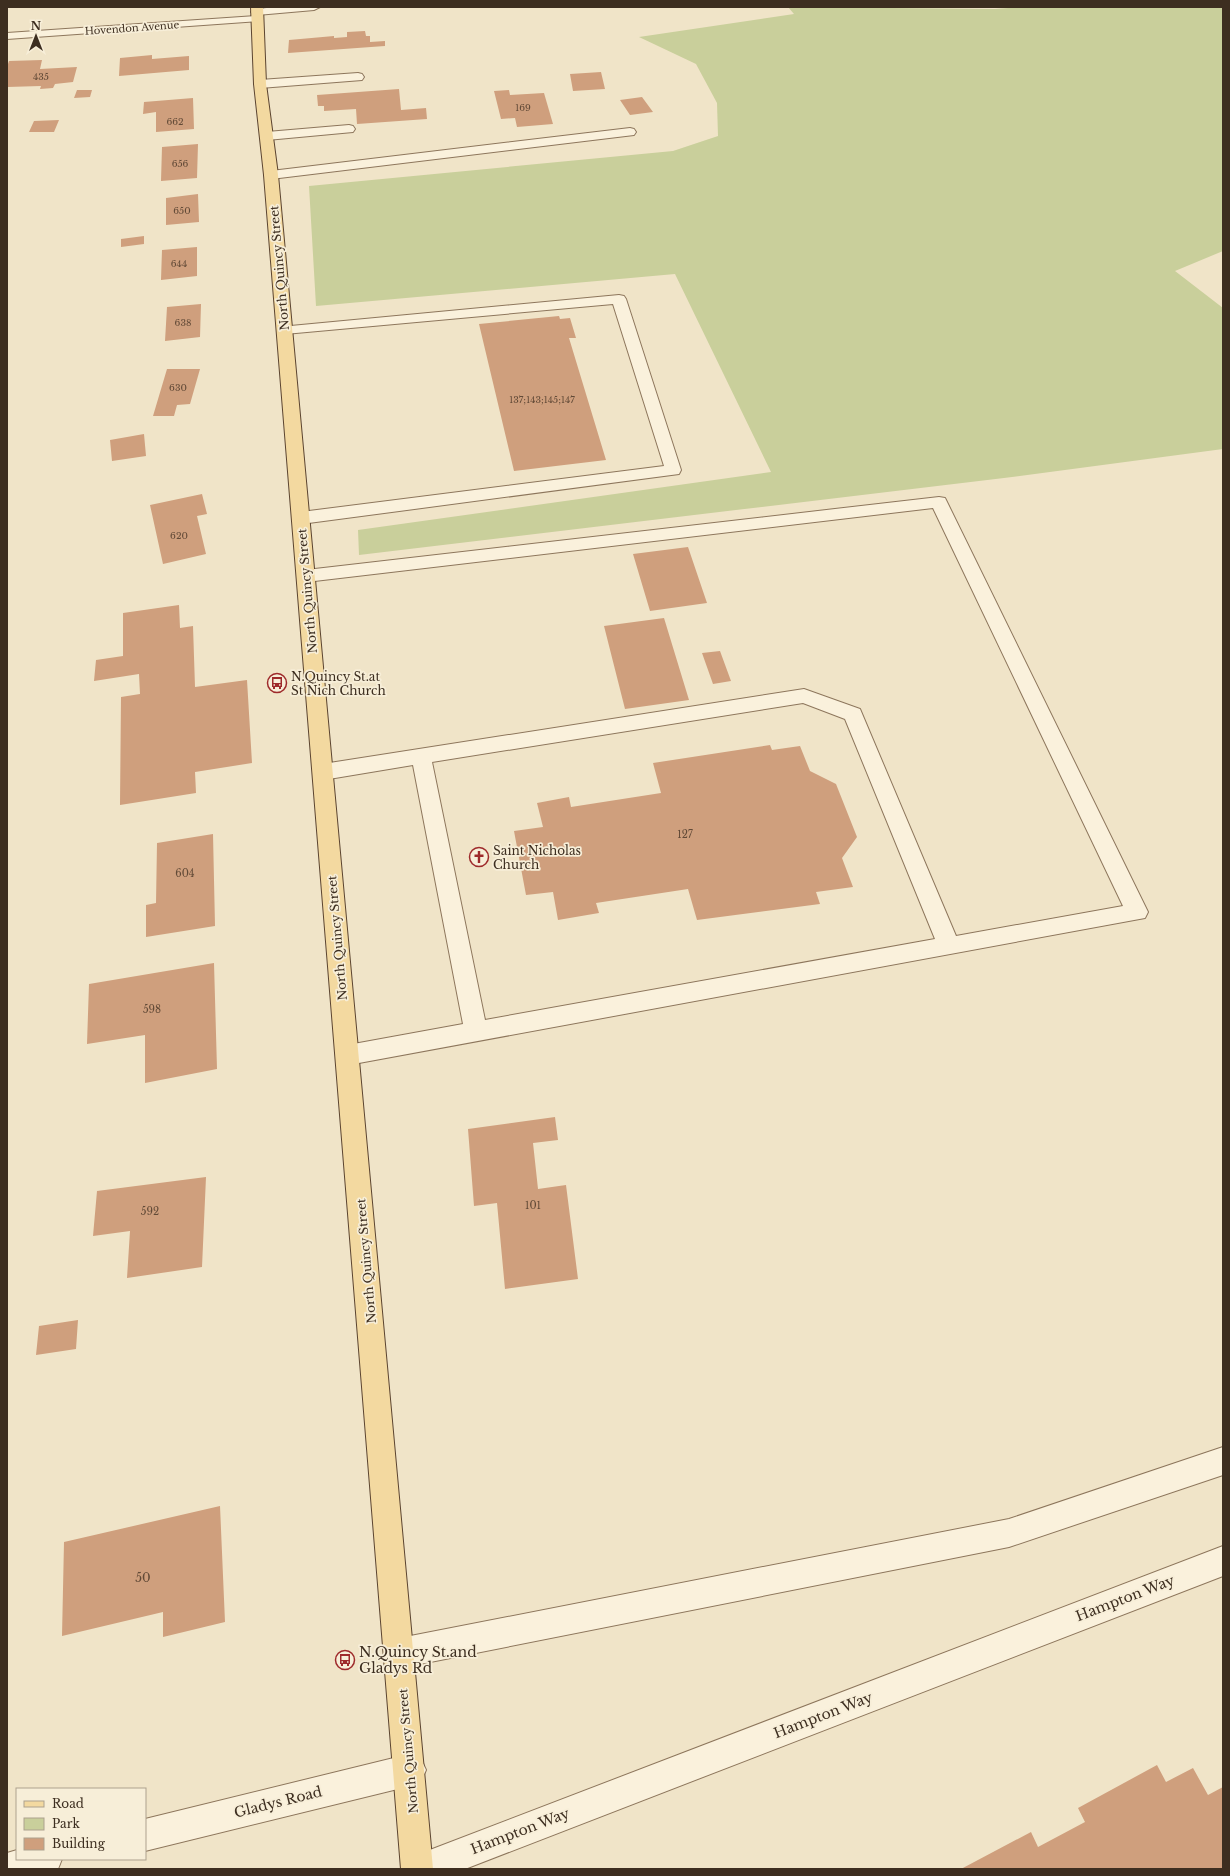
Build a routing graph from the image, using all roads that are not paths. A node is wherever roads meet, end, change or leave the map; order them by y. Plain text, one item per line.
1 (314, 7) edge
2 (257, 13) edge
3 (7, 36) edge
4 (358, 77) dead end
5 (260, 84) junction
6 (349, 128) dead end
7 (630, 132) dead end
8 (267, 136) junction
9 (271, 175) junction
10 (284, 330) junction
11 (300, 518) junction
12 (306, 576) junction
13 (421, 757) junction
14 (323, 772) junction
15 (949, 946) junction
16 (476, 1031) junction
17 (348, 1055) junction
18 (1223, 1461) edge
19 (1223, 1561) edge
20 (400, 1654) junction
21 (410, 1770) junction
22 (146, 1835) edge
23 (42, 1860) edge
24 (7, 1869) edge
25 (418, 1869) edge
26 (422, 1869) edge

1 - 2 street, Hovendon Avenue
2 - 3 street, Hovendon Avenue
2 - 5 main road, North Quincy Street
4 - 5 street
5 - 8 main road, North Quincy Street
6 - 8 street
7 - 9 street
8 - 9 main road, North Quincy Street
9 - 10 main road, North Quincy Street
10 - 11 main road, North Quincy Street
10 - 11 street
11 - 12 main road, North Quincy Street
12 - 14 main road, North Quincy Street
12 - 15 street
13 - 14 street
13 - 15 street
13 - 16 street
14 - 17 main road, North Quincy Street
15 - 16 street
16 - 17 street
17 - 20 main road, North Quincy Street
18 - 20 street
19 - 26 street, Hampton Way
20 - 21 main road, North Quincy Street
21 - 22 street, Gladys Road
21 - 25 main road, North Quincy Street
23 - 24 street

